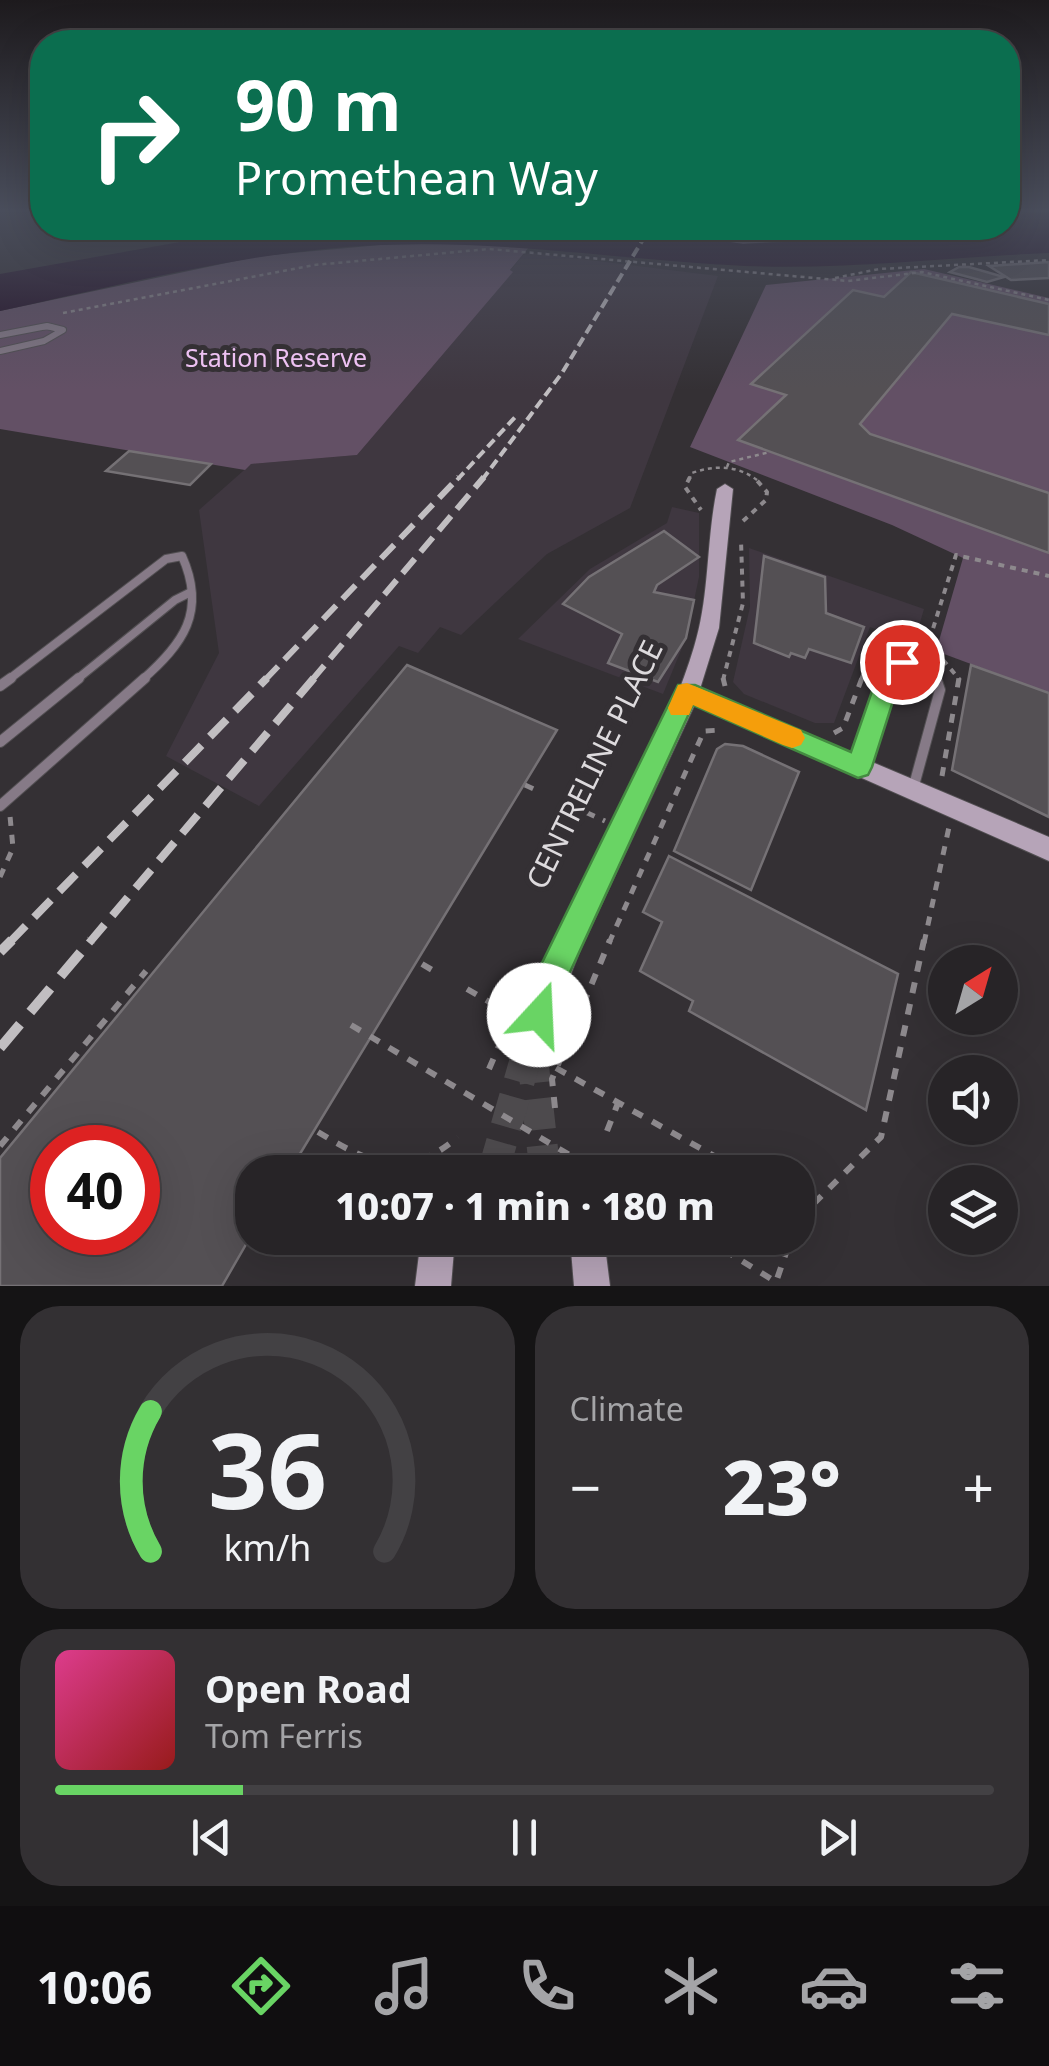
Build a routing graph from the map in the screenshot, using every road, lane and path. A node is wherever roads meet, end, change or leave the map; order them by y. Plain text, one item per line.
1 (294, 270) edge
2 (731, 270) edge
3 (876, 270) edge
4 (833, 280) junction
5 (1049, 300) edge
6 (57, 314) dead end
7 (0, 335) edge
8 (0, 352) edge
9 (770, 452) dead end
10 (726, 478) junction
11 (703, 515) dead end
12 (1049, 576) edge
13 (191, 592) junction
14 (942, 659) dead end
15 (0, 686) edge
16 (729, 691) dead end
17 (687, 692) junction
18 (704, 731) dead end
19 (825, 733) dead end
20 (0, 742) edge
21 (858, 767) junction
22 (942, 776) dead end
23 (525, 785) dead end
24 (912, 790) junction
25 (540, 792) dead end
26 (570, 805) dead end
27 (0, 806) edge
28 (9, 814) dead end
29 (605, 822) dead end
30 (950, 827) dead end
31 (1049, 849) edge
32 (0, 877) edge
33 (422, 964) dead end
34 (146, 971) dead end
35 (438, 974) dead end
36 (467, 990) dead end
37 (512, 1015) dead end
38 (351, 1025) dead end
39 (504, 1033) dead end
40 (531, 1040) tunnel mouth
41 (489, 1068) dead end
42 (556, 1068) junction
43 (618, 1103) junction
44 (555, 1108) dead end
45 (606, 1131) dead end
46 (318, 1132) dead end
47 (458, 1137) dead end
48 (0, 1146) edge
49 (569, 1155) edge
50 (712, 1155) edge
51 (815, 1202) edge
52 (436, 1255) edge
53 (588, 1255) edge
54 (731, 1255) edge
55 (785, 1255) edge
56 (776, 1284) edge
57 (433, 1286) edge
58 (592, 1286) edge

1 - 6 path
2 - 4 path
3 - 4 path
4 - 5 path
7 - 8 lane
9 - 10 path
10 - 11 path
10 - 16 path
10 - 17 street, CENTRELINE PLACE
12 - 19 path
13 - 15 lane
13 - 20 lane
13 - 27 lane
14 - 22 path
17 - 21 street
17 - 40 street, CENTRELINE PLACE
18 - 42 path
21 - 24 street
21 - 24 lane
23 - 25 path
24 - 31 street
26 - 29 path
28 - 32 path
30 - 51 path
33 - 35 path
34 - 48 path
36 - 37 path
38 - 49 path, bridge
39 - 41 path
42 - 43 path
42 - 44 path
43 - 45 path
43 - 50 path
46 - 47 path
52 - 57 street
53 - 58 street
54 - 56 path
55 - 56 path

